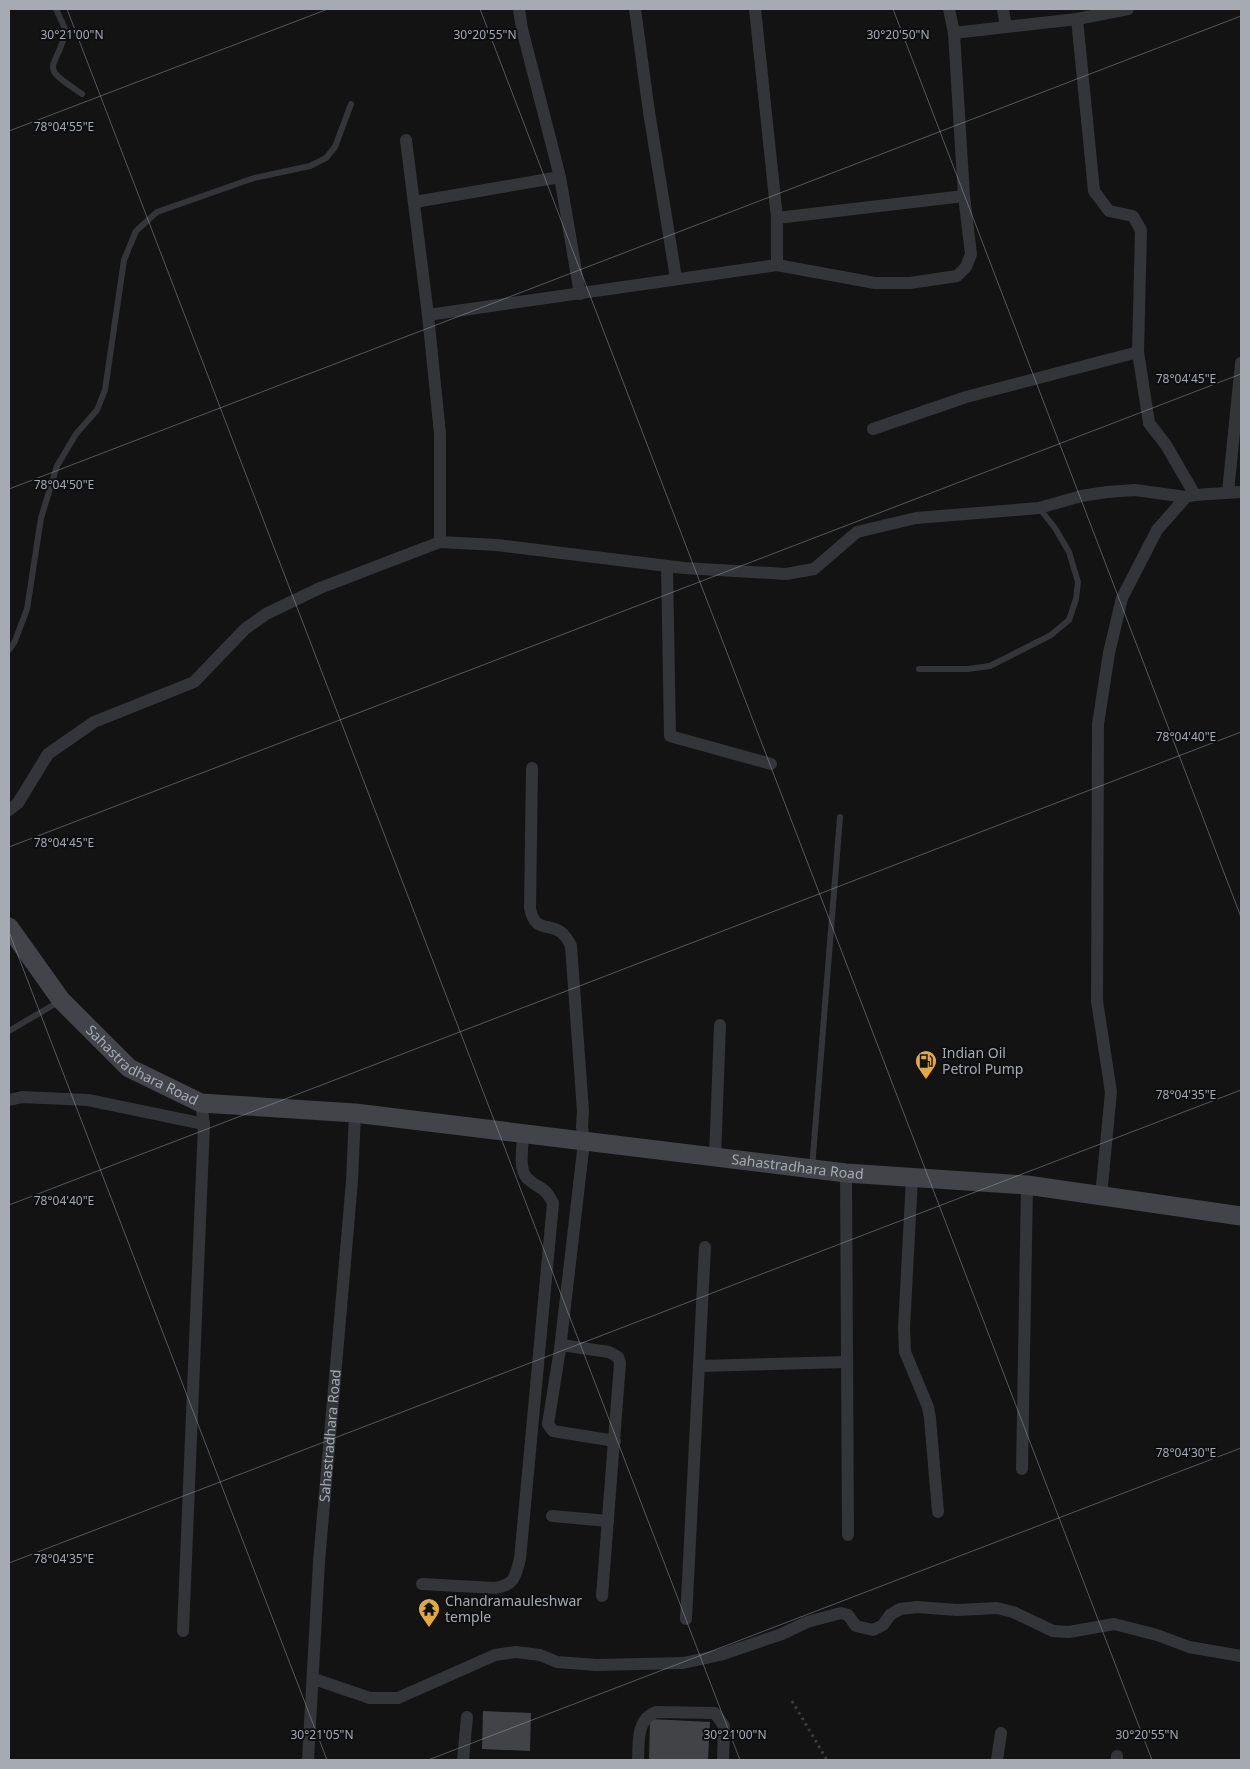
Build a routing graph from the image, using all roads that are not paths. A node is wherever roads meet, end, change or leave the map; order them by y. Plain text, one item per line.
1 (56, 9) edge
2 (519, 9) edge
3 (635, 9) edge
4 (755, 9) edge
5 (949, 9) edge
6 (1003, 9) edge
7 (1128, 9) edge
8 (1077, 19) junction
9 (1006, 27) junction
10 (954, 33) junction
11 (82, 94) dead end
12 (351, 104) dead end
13 (406, 140) dead end
14 (560, 177) junction
15 (964, 196) junction
16 (415, 202) junction
17 (777, 218) junction
18 (777, 266) junction
19 (676, 278) junction
20 (580, 294) junction
21 (428, 314) junction
22 (1138, 352) junction
23 (1241, 362) edge
24 (873, 429) dead end
25 (1235, 492) edge
26 (1191, 496) junction
27 (1039, 508) junction
28 (440, 542) junction
29 (667, 566) junction
30 (9, 650) edge
31 (919, 670) dead end
32 (771, 764) dead end
33 (532, 768) dead end
34 (9, 810) edge
35 (840, 817) dead end
36 (9, 927) edge
37 (62, 1000) junction
38 (720, 1025) dead end
39 (9, 1031) edge
40 (9, 1100) edge
41 (201, 1104) junction
42 (356, 1113) junction
43 (204, 1124) junction
44 (523, 1134) junction
45 (584, 1142) junction
46 (715, 1158) junction
47 (812, 1169) junction
48 (846, 1173) junction
49 (912, 1178) junction
50 (1027, 1185) junction
51 (1101, 1196) junction
52 (1241, 1216) edge
53 (705, 1247) dead end
54 (561, 1345) junction
55 (846, 1362) junction
56 (698, 1366) junction
57 (615, 1441) junction
58 (1022, 1469) dead end
59 (938, 1512) dead end
60 (552, 1516) dead end
61 (608, 1521) junction
62 (848, 1535) dead end
63 (422, 1584) dead end
64 (602, 1596) dead end
65 (686, 1620) dead end
66 (183, 1631) dead end
67 (1241, 1656) edge
68 (314, 1679) junction
69 (467, 1717) dead end
70 (1000, 1732) dead end
71 (308, 1760) edge
72 (463, 1760) edge
73 (638, 1760) edge
74 (723, 1760) edge
75 (997, 1760) edge

1 - 11 lane
2 - 14 street
3 - 19 street
4 - 17 street
5 - 10 street
6 - 9 street
7 - 8 street
8 - 9 street
8 - 22 street
9 - 10 street
10 - 15 street
12 - 30 lane
13 - 16 street
14 - 16 street
14 - 20 street
15 - 17 street
15 - 18 street
16 - 21 street
17 - 18 street
18 - 19 street
19 - 20 street
20 - 21 street
21 - 28 street
22 - 24 street
22 - 26 street
23 - 25 street
25 - 26 street
26 - 27 street
26 - 51 street
27 - 29 street
27 - 31 lane
28 - 29 street
28 - 34 street
29 - 32 street
33 - 45 street
35 - 47 lane
36 - 37 main road, Sahastradhara Road
37 - 39 lane
37 - 41 main road, Sahastradhara Road
38 - 46 street
40 - 43 street
41 - 42 main road, Sahastradhara Road
41 - 43 street
42 - 44 main road, Sahastradhara Road
42 - 68 street, Sahastradhara Road
43 - 66 street
44 - 45 main road, Sahastradhara Road
44 - 63 street
45 - 46 main road, Sahastradhara Road
45 - 54 street
46 - 47 main road, Sahastradhara Road
47 - 48 main road, Sahastradhara Road
48 - 49 main road, Sahastradhara Road
48 - 55 street
49 - 50 main road, Sahastradhara Road
49 - 59 street
50 - 51 main road, Sahastradhara Road
50 - 58 street
51 - 52 main road, Sahastradhara Road
53 - 56 street
54 - 57 street
54 - 57 street
55 - 56 street
55 - 62 street
56 - 65 street
57 - 61 street
60 - 61 street
61 - 64 street
67 - 68 street
68 - 71 street, Sahastradhara Road
69 - 72 street
70 - 75 street
73 - 74 street

